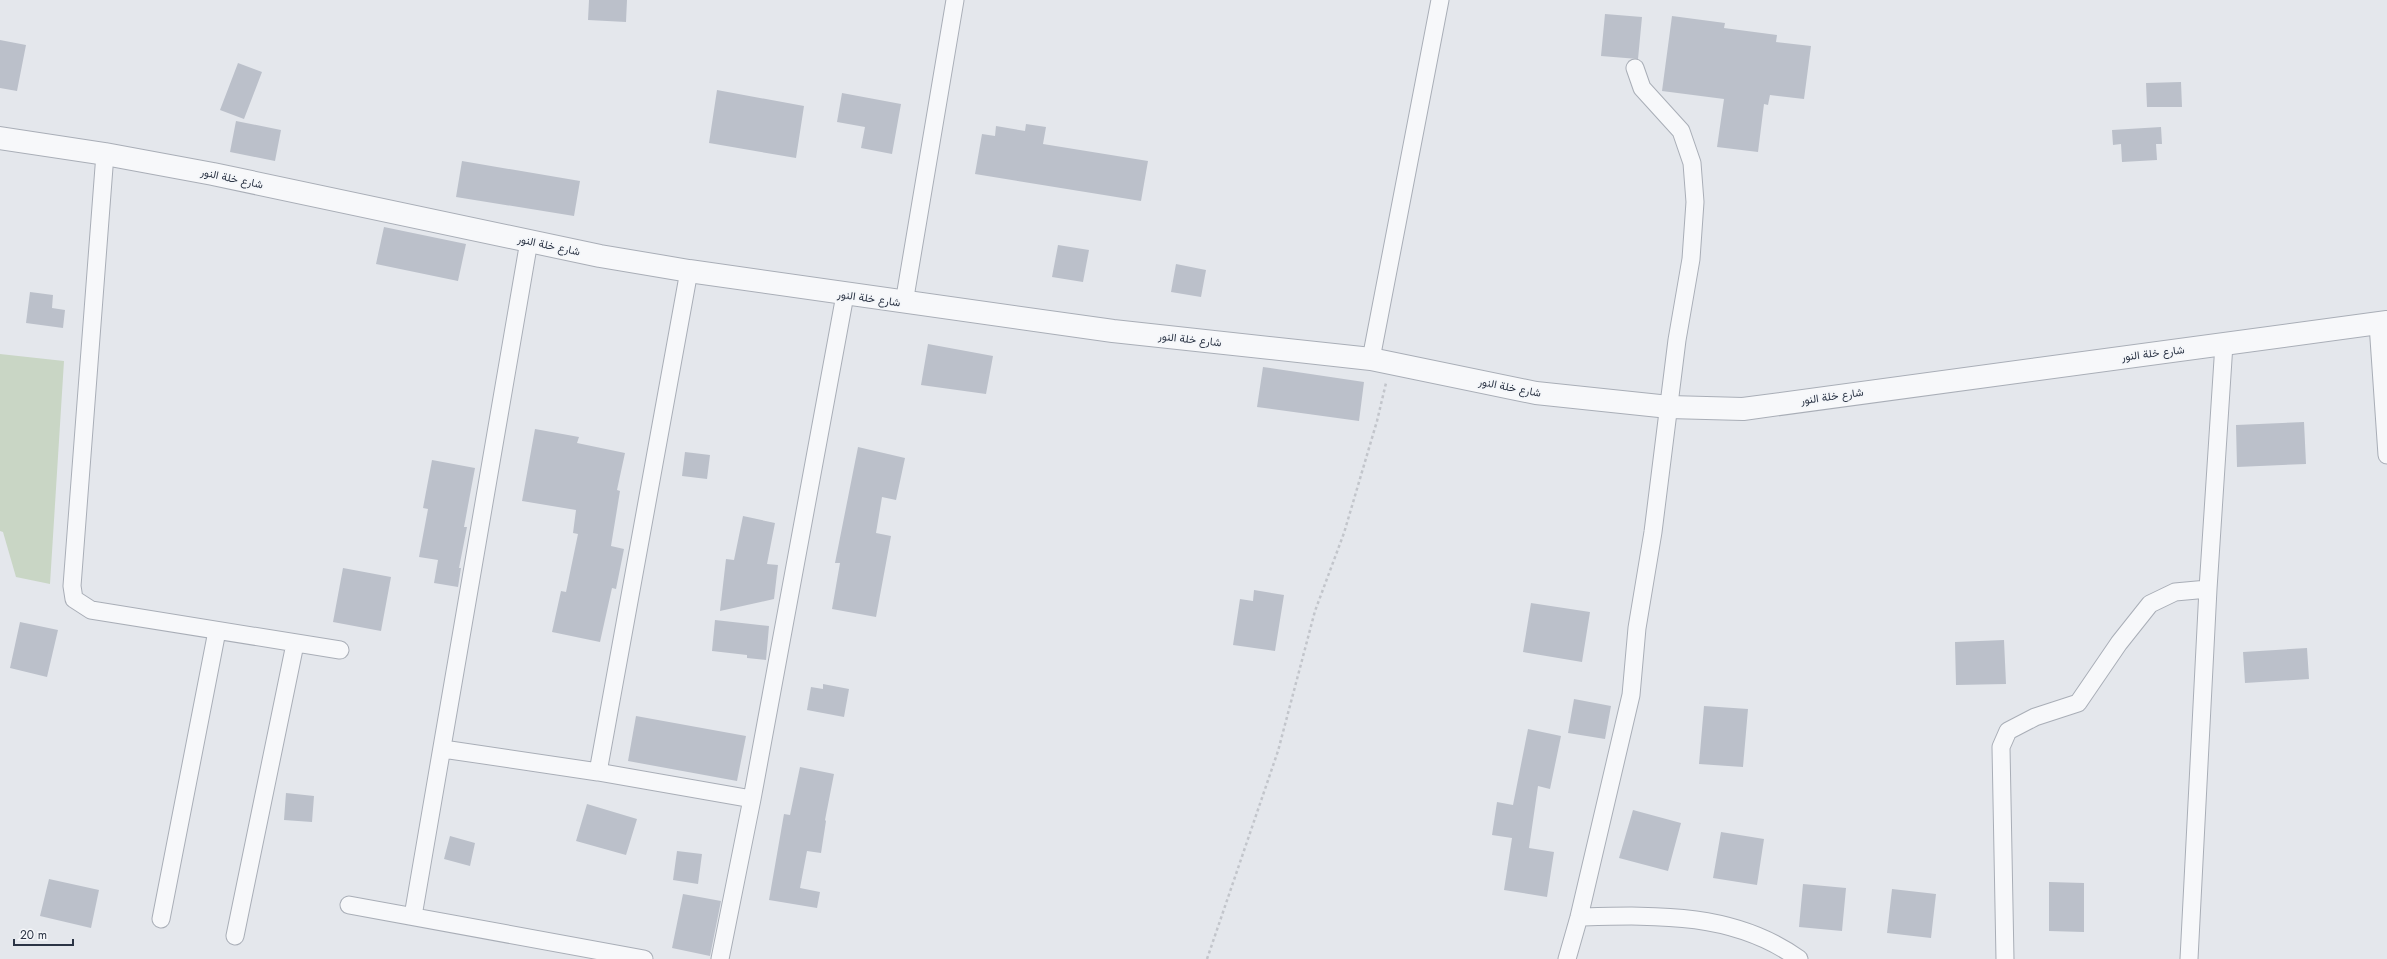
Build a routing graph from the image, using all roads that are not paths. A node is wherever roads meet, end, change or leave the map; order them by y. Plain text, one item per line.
1 (955, 0) edge
2 (1440, 0) edge
3 (1635, 68) dead end
4 (0, 138) edge
5 (105, 154) junction
6 (530, 241) junction
7 (689, 271) junction
8 (845, 294) junction
9 (904, 303) junction
10 (2383, 323) edge
11 (2224, 344) junction
12 (1381, 361) junction
13 (1670, 407) junction
14 (2387, 455) edge
15 (2208, 590) junction
16 (218, 631) junction
17 (295, 644) junction
18 (340, 650) dead end
19 (443, 749) junction
20 (598, 772) junction
21 (752, 799) junction
22 (349, 905) dead end
23 (413, 916) junction
24 (1579, 917) junction
25 (161, 919) dead end
26 (235, 936) dead end
27 (644, 959) edge
28 (720, 959) edge
29 (1567, 959) edge
30 (1799, 959) edge
31 (2005, 959) edge
32 (2189, 959) edge

1 - 9 street
2 - 12 street
3 - 13 street
4 - 5 street, شارع خلة النور
5 - 6 street, شارع خلة النور
5 - 16 street
6 - 7 street, شارع خلة النور
6 - 19 street
7 - 8 street, شارع خلة النور
7 - 20 street
8 - 9 street, شارع خلة النور
8 - 21 street
9 - 12 street, شارع خلة النور
10 - 11 street, شارع خلة النور
10 - 14 street
11 - 13 street, شارع خلة النور
11 - 15 street
12 - 13 street, شارع خلة النور
13 - 24 street
15 - 31 street
15 - 32 street
16 - 17 street
16 - 25 street
17 - 18 street
17 - 26 street
19 - 20 street
19 - 23 street
20 - 21 street
21 - 28 street
22 - 23 street
23 - 27 street
24 - 29 street
24 - 30 street

